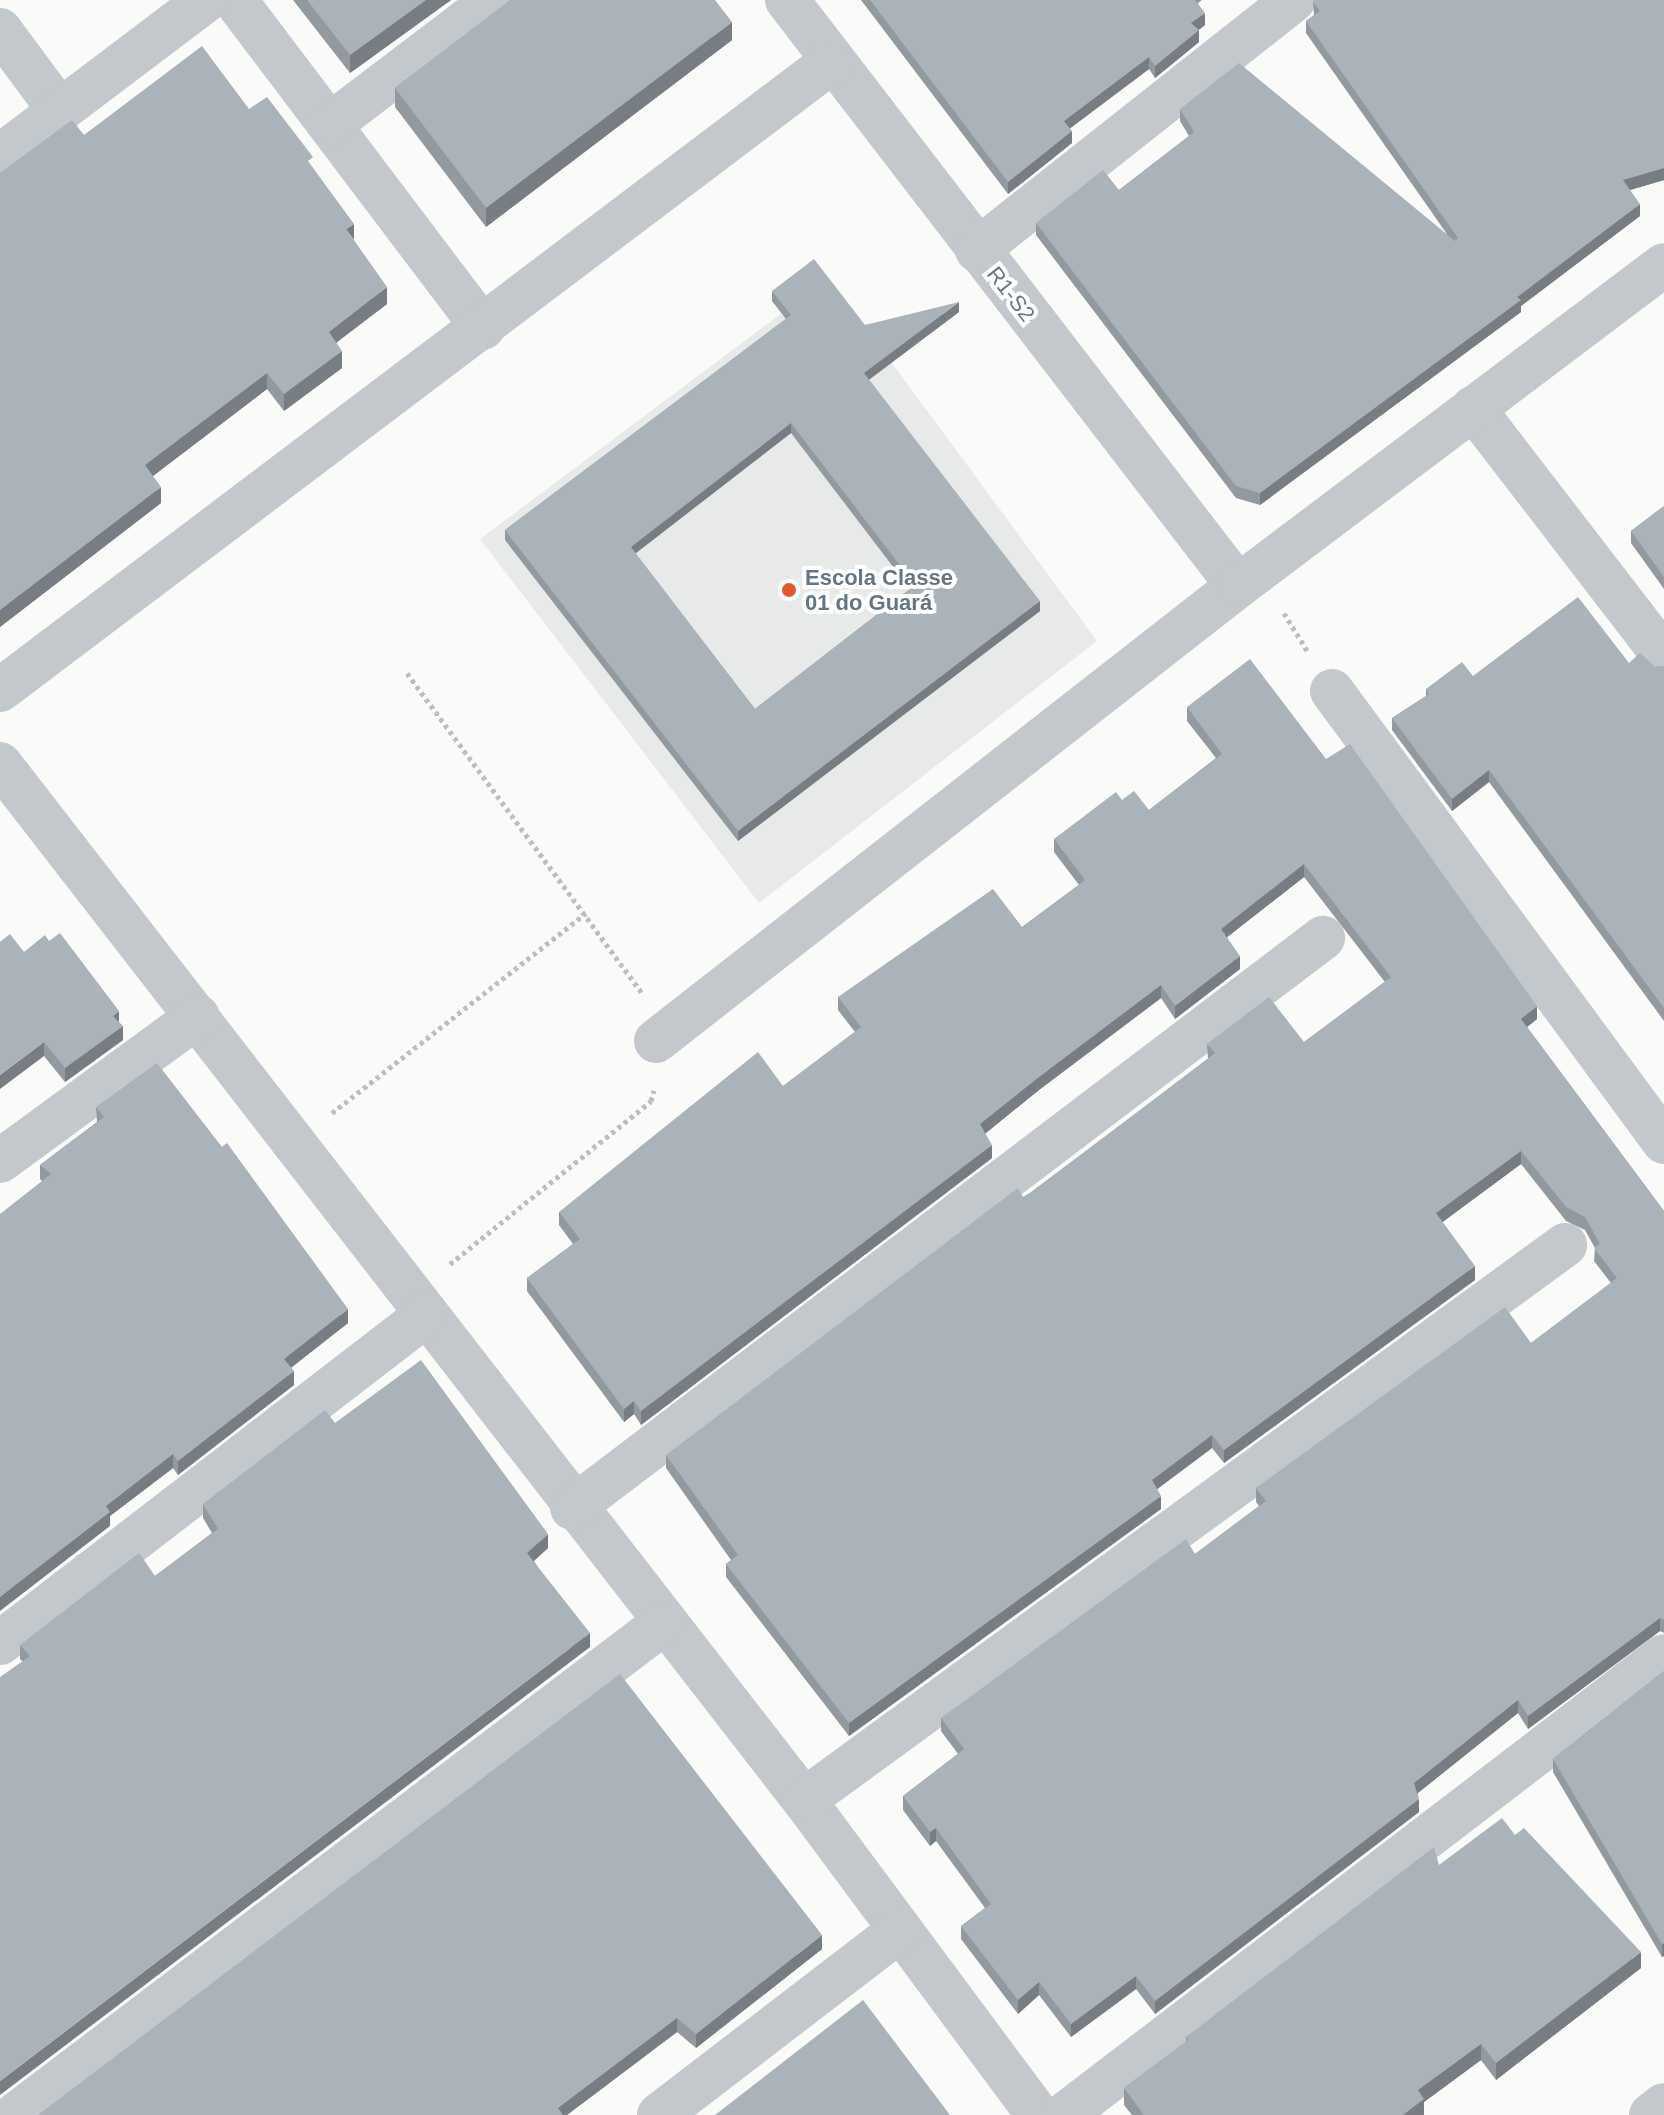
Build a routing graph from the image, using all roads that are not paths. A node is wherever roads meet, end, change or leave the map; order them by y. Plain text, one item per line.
1 (206, 0) edge
2 (235, 0) edge
3 (494, 0) edge
4 (787, 0) edge
5 (1293, 0) edge
6 (0, 30) edge
7 (830, 63) junction
8 (60, 111) junction
9 (332, 123) junction
10 (0, 156) edge
11 (977, 250) junction
12 (1664, 265) edge
13 (483, 328) junction
14 (1473, 408) junction
15 (1248, 578) junction
16 (1664, 656) edge
17 (0, 690) edge
18 (1332, 691) road end
19 (0, 764) edge
20 (1323, 938) dead end
21 (198, 1016) junction
22 (656, 1041) road end
23 (1664, 1142) edge
24 (0, 1161) edge
25 (1565, 1245) dead end
26 (419, 1306) junction
27 (572, 1508) junction
28 (665, 1622) junction
29 (0, 1643) edge
30 (1664, 1656) edge
31 (804, 1800) junction
32 (900, 1930) junction
33 (1664, 2105) edge
34 (15, 2115) edge
35 (659, 2115) edge
36 (1038, 2115) edge
37 (1064, 2115) edge
38 (1651, 2115) edge

1 - 8 street
2 - 9 street
3 - 9 street
4 - 7 street, R1-S2
5 - 11 street
6 - 8 street
7 - 11 street, R1-S2
7 - 13 street
8 - 10 street
9 - 13 street
11 - 15 street, R1-S2
12 - 14 street
13 - 17 street
14 - 15 street
14 - 16 street
15 - 22 street
18 - 23 street
19 - 21 street
20 - 27 street
21 - 24 street
21 - 26 street
25 - 31 street
26 - 27 street
26 - 29 street
27 - 28 street
28 - 31 street
28 - 34 street
30 - 37 street
31 - 32 street
32 - 35 street
32 - 36 street
33 - 38 street

